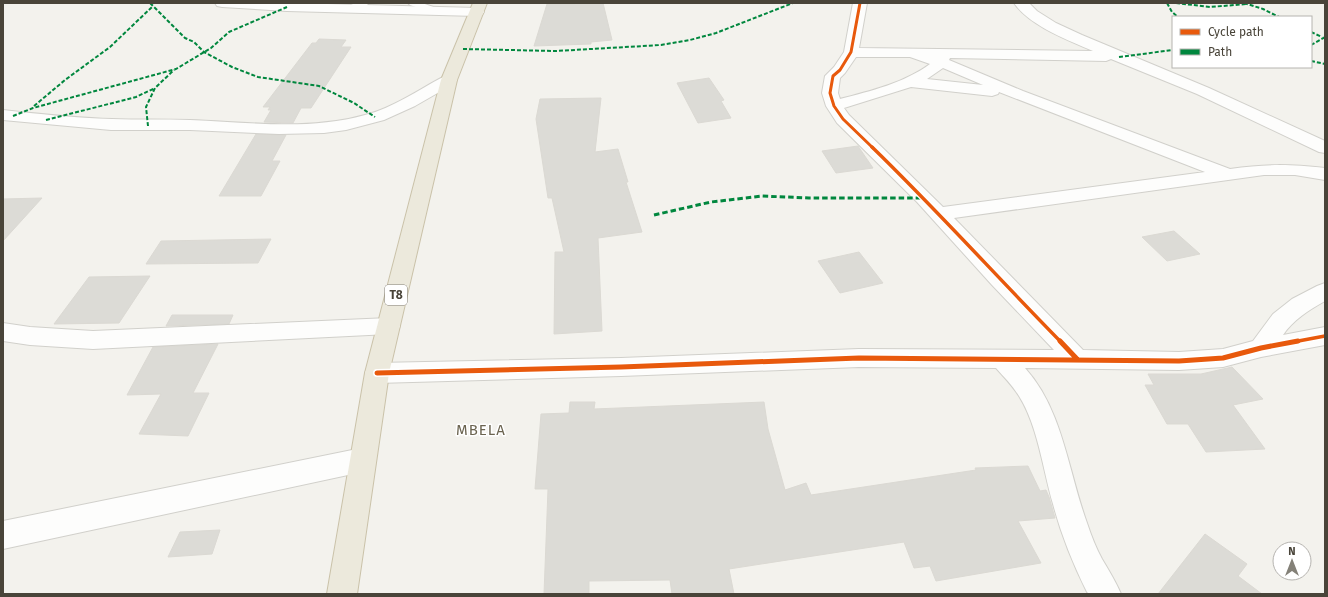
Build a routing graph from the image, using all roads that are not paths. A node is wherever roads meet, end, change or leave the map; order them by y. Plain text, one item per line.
1 (222, 3) edge
2 (364, 3) edge
3 (413, 3) edge
4 (860, 3) edge
5 (1021, 3) edge
6 (479, 7) edge
7 (350, 8) junction
8 (433, 10) junction
9 (851, 52) junction
10 (943, 57) junction
11 (1119, 57) junction
12 (450, 80) junction
13 (909, 82) junction
14 (1017, 94) junction
15 (834, 106) junction
16 (6, 117) edge
17 (1325, 148) edge
18 (1325, 174) edge
19 (1229, 175) junction
20 (939, 214) junction
21 (1325, 291) edge
22 (389, 326) junction
23 (3, 332) edge
24 (1325, 336) edge
25 (1261, 348) junction
26 (1002, 359) junction
27 (1077, 359) junction
28 (377, 372) junction
29 (362, 460) junction
30 (3, 535) edge
31 (342, 594) edge
32 (1106, 594) edge

1 - 7 street
2 - 7 lane
3 - 8 lane
4 - 9 street
5 - 11 street
6 - 8 street
6 - 12 highway, T8
7 - 8 street
9 - 10 street
9 - 15 street
10 - 11 street
10 - 13 street
10 - 14 street
11 - 17 street
12 - 16 street
12 - 22 highway, T8
13 - 14 street
13 - 15 street
14 - 19 street
15 - 20 street
18 - 19 street
19 - 20 street
20 - 27 street
21 - 25 street
22 - 23 street
22 - 28 highway, T8
24 - 25 street
25 - 27 street
26 - 27 street
26 - 28 street
26 - 32 street
28 - 29 highway, T8
29 - 30 street
29 - 31 highway, T8

